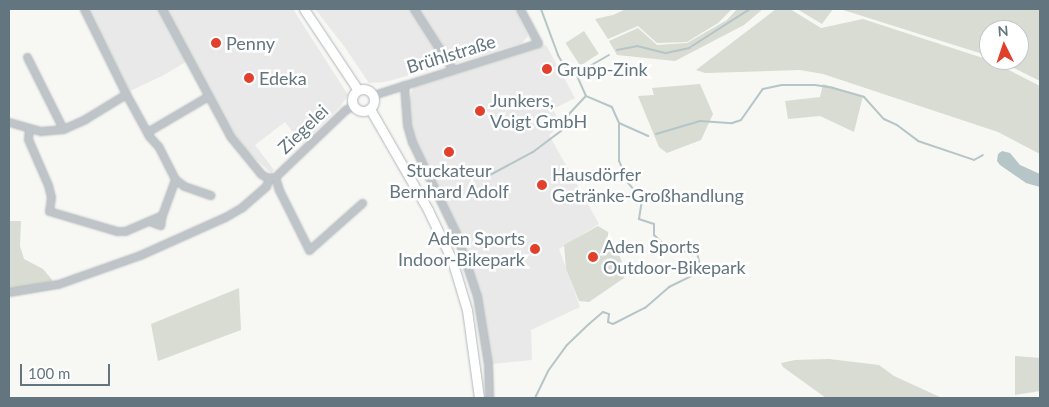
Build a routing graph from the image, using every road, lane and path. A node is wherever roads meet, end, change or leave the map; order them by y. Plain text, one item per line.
1 (84, 9) edge
2 (162, 9) edge
3 (304, 9) edge
4 (414, 9) edge
5 (520, 9) edge
6 (27, 57) dead end
7 (453, 70) junction
8 (404, 85) junction
9 (358, 90) junction
10 (126, 94) junction
11 (373, 95) junction
12 (208, 96) junction
13 (354, 105) junction
14 (370, 108) junction
15 (9, 122) edge
16 (63, 128) junction
17 (29, 129) junction
18 (147, 132) junction
19 (272, 178) junction
20 (175, 180) junction
21 (210, 194) dead end
22 (362, 203) dead end
23 (9, 292) edge
24 (479, 398) edge
25 (489, 398) edge

1 - 10 street
2 - 12 street
3 - 9 main road
4 - 7 street
5 - 7 street, Brühlstraße
6 - 16 street
7 - 8 street, Brühlstraße
8 - 11 street, Brühlstraße
8 - 25 street
9 - 11 main road
9 - 13 main road
10 - 16 street
10 - 18 street
11 - 14 main road
12 - 18 street
12 - 19 street
13 - 14 main road
13 - 19 street, Ziegelei
14 - 24 main road
15 - 17 street
16 - 17 street
17 - 20 street
18 - 20 street
19 - 22 street
19 - 23 street, Ziegelei
20 - 21 street

